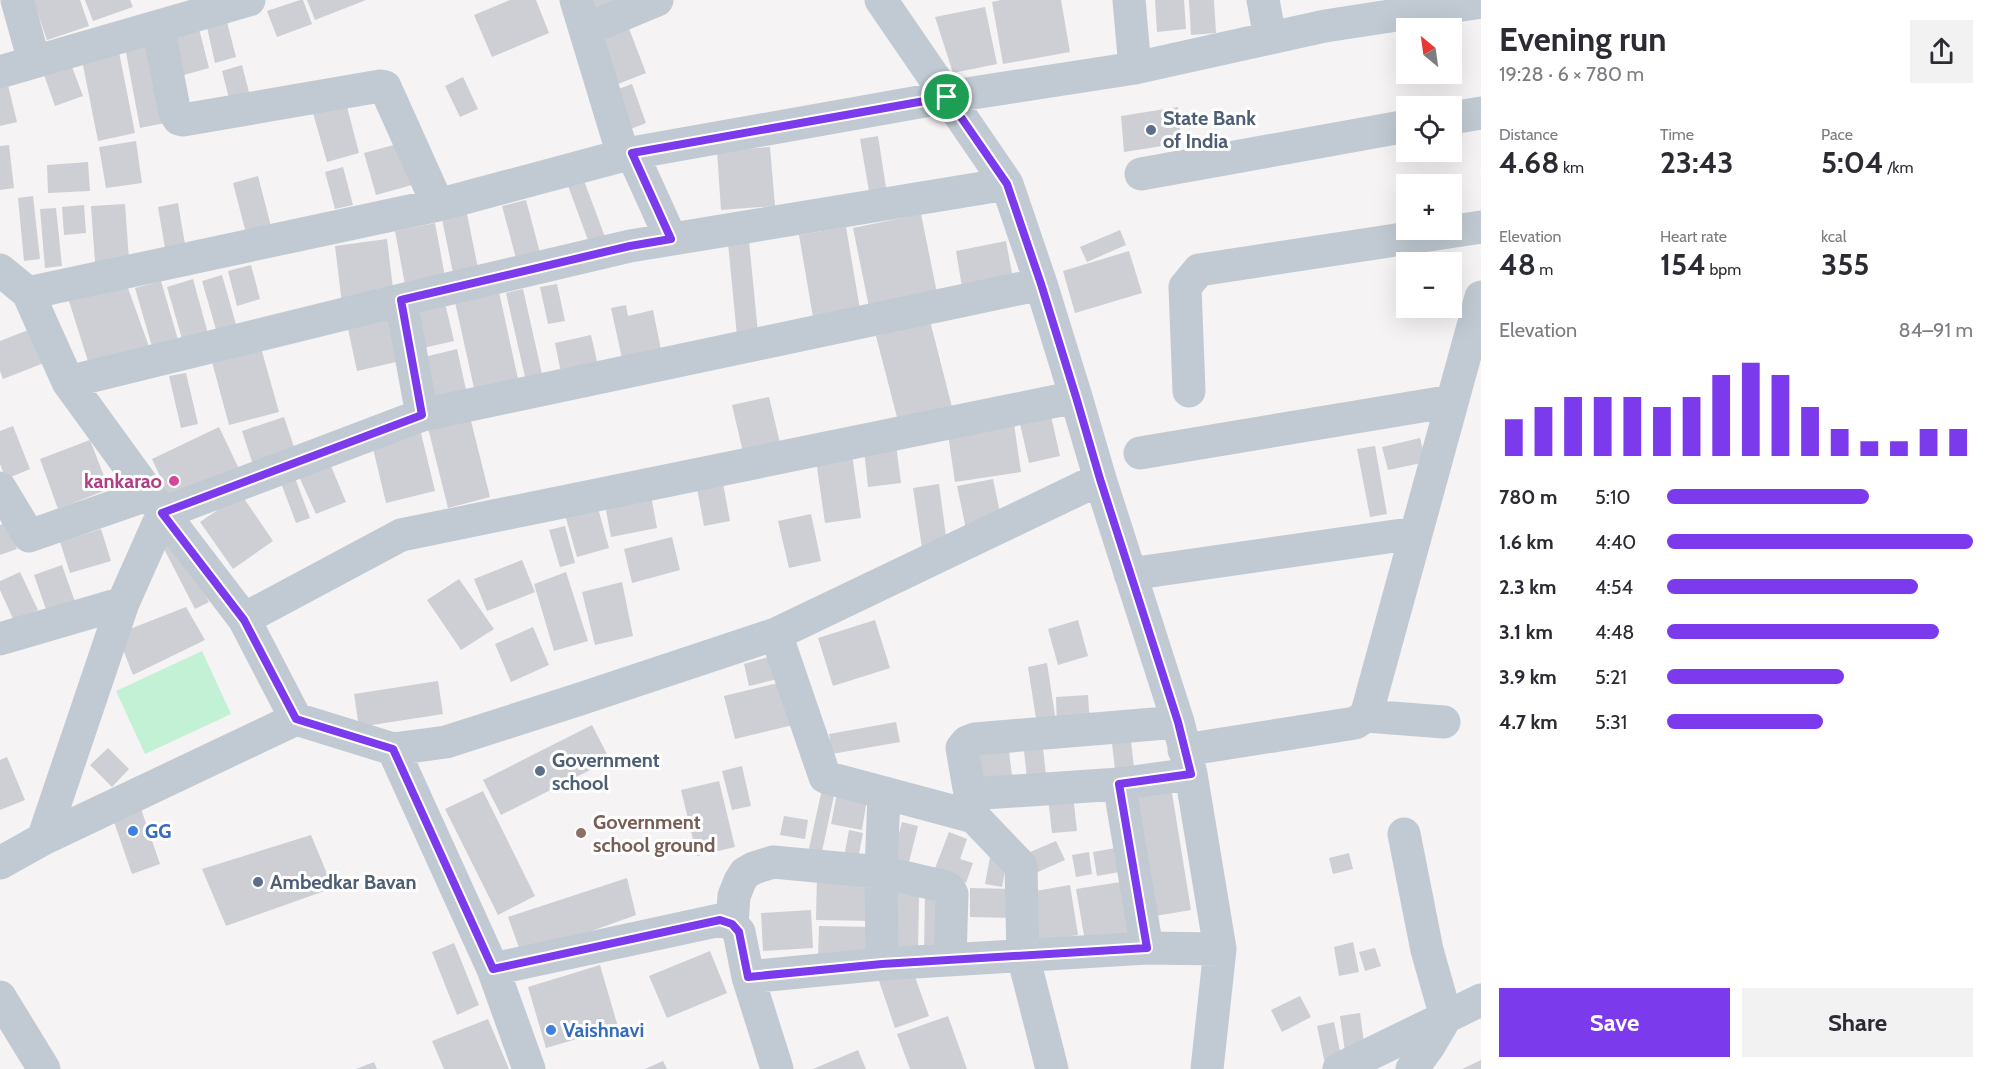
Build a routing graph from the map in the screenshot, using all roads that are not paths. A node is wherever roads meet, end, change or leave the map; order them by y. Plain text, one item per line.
1 (17, 0) edge
2 (249, 0) edge
3 (657, 0) edge
4 (881, 0) edge
5 (1129, 0) edge
6 (1263, 0) edge
7 (1481, 2) edge
8 (580, 15) edge
9 (158, 27) junction
10 (1270, 38) junction
11 (34, 61) junction
12 (1136, 68) junction
13 (0, 72) edge
14 (947, 97) junction
15 (1481, 113) edge
16 (1462, 116) edge
17 (1396, 128) edge
18 (628, 154) junction
19 (1141, 174) dead end
20 (1007, 184) junction
21 (438, 205) junction
22 (1481, 226) edge
23 (671, 239) junction
24 (0, 270) edge
25 (1041, 284) junction
26 (28, 293) junction
27 (1481, 297) edge
28 (401, 300) junction
29 (68, 382) junction
30 (1189, 391) dead end
31 (1076, 397) junction
32 (1452, 401) junction
33 (422, 415) junction
34 (1140, 453) dead end
35 (1100, 479) junction
36 (0, 488) edge
37 (156, 503) junction
38 (1416, 532) junction
39 (1130, 574) junction
40 (123, 603) junction
41 (244, 620) junction
42 (776, 634) junction
43 (0, 639) edge
44 (1366, 716) junction
45 (296, 719) junction
46 (1444, 722) dead end
47 (1184, 748) junction
48 (393, 749) junction
49 (1119, 784) junction
50 (884, 795) junction
51 (972, 806) junction
52 (1404, 834) dead end
53 (43, 839) junction
54 (0, 863) edge
55 (880, 872) junction
56 (732, 924) junction
57 (1147, 948) junction
58 (1220, 950) junction
59 (1023, 956) junction
60 (950, 960) junction
61 (882, 964) junction
62 (493, 969) junction
63 (748, 977) junction
64 (0, 997) edge
65 (1481, 1000) edge
66 (1446, 1017) junction
67 (44, 1069) edge
68 (530, 1069) edge
69 (777, 1069) edge
70 (1052, 1069) edge
71 (1207, 1069) edge
72 (1339, 1069) edge
73 (1412, 1069) edge

1 - 11 street
2 - 9 street
3 - 8 street
4 - 14 street
5 - 12 street
6 - 10 street
7 - 10 street
8 - 18 street
9 - 11 street
9 - 21 street
10 - 12 street
11 - 13 street
12 - 14 street
14 - 18 street
14 - 20 street
15 - 16 street
17 - 19 street
18 - 21 street
18 - 23 street
20 - 23 street
20 - 25 street
21 - 26 street
22 - 30 street
23 - 28 street
24 - 26 street
25 - 31 street
25 - 33 street
26 - 29 street
27 - 32 street
28 - 29 street
28 - 33 street
29 - 37 street
31 - 35 street
31 - 41 street
32 - 34 street
32 - 38 street
33 - 37 street
35 - 39 street
35 - 42 street
36 - 37 street
37 - 40 street
37 - 41 street
38 - 39 street
38 - 44 street
39 - 47 street
40 - 43 street
40 - 53 street
41 - 45 street
42 - 48 street
42 - 50 street
44 - 46 street
44 - 47 street
45 - 48 street
45 - 53 street
47 - 49 street
47 - 51 street
47 - 58 street
48 - 62 street
49 - 51 street
49 - 57 street
50 - 51 street
50 - 55 street
51 - 59 street
52 - 66 street
53 - 54 street
55 - 56 street
55 - 60 street
55 - 61 street
56 - 62 street
56 - 63 street
57 - 58 street
57 - 59 street
58 - 71 street
59 - 60 street
59 - 70 street
60 - 61 street
61 - 63 street
62 - 68 street
63 - 69 street
64 - 67 street
65 - 66 street
66 - 72 street
66 - 73 street

